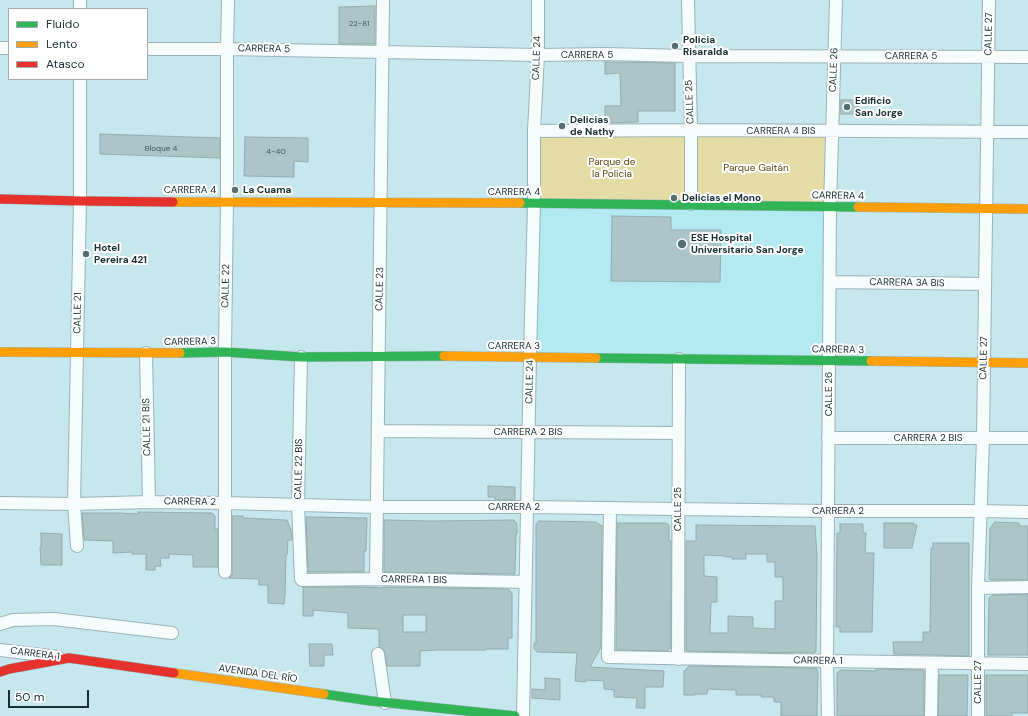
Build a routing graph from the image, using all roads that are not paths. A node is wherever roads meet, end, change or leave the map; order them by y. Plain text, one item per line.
1 (228, 0) edge
2 (383, 0) edge
3 (538, 0) edge
4 (688, 0) edge
5 (836, 0) edge
6 (989, 0) edge
7 (148, 49) edge
8 (227, 49) junction
9 (383, 52) junction
10 (538, 55) junction
11 (688, 56) junction
12 (834, 56) junction
13 (988, 57) junction
14 (1028, 57) edge
15 (80, 80) edge
16 (691, 130) junction
17 (832, 131) junction
18 (534, 132) junction
19 (987, 132) junction
20 (1028, 132) edge
21 (0, 199) edge
22 (80, 201) junction
23 (227, 202) junction
24 (381, 203) junction
25 (534, 203) junction
26 (691, 204) junction
27 (830, 207) junction
28 (986, 208) junction
29 (1028, 209) edge
30 (830, 282) junction
31 (985, 284) junction
32 (0, 352) edge
33 (77, 352) junction
34 (225, 352) junction
35 (146, 353) junction
36 (379, 356) junction
37 (301, 357) junction
38 (530, 357) junction
39 (679, 359) junction
40 (829, 361) junction
41 (984, 362) junction
42 (1028, 363) edge
43 (378, 431) junction
44 (529, 432) junction
45 (678, 433) junction
46 (828, 438) junction
47 (983, 438) junction
48 (1028, 438) edge
49 (148, 502) junction
50 (0, 503) edge
51 (225, 503) junction
52 (74, 504) junction
53 (298, 505) junction
54 (377, 507) junction
55 (527, 507) junction
56 (610, 508) junction
57 (678, 509) junction
58 (828, 511) junction
59 (980, 511) junction
60 (1028, 512) edge
61 (77, 546) dead end
62 (226, 572) dead end
63 (376, 579) junction
64 (302, 580) joint
65 (526, 582) junction
66 (1028, 587) edge
67 (978, 588) junction
68 (0, 624) edge
69 (172, 633) dead end
70 (0, 650) edge
71 (378, 654) dead end
72 (69, 658) junction
73 (678, 658) junction
74 (827, 661) junction
75 (932, 663) junction
76 (978, 663) junction
77 (1028, 664) edge
78 (0, 672) edge
79 (385, 703) junction
80 (515, 716) edge
81 (524, 716) edge
82 (828, 716) edge
83 (931, 716) edge
84 (978, 716) edge

1 - 8 street, CALLE 22
2 - 9 street, CALLE 23
3 - 10 street, CALLE 24
4 - 11 street, CALLE 25
5 - 12 street, CALLE 26
6 - 13 street, CALLE 27
7 - 8 street, CARRERA 5
8 - 9 street, CARRERA 5
8 - 23 street, CALLE 22
9 - 10 street, CARRERA 5
9 - 24 street, CALLE 23
10 - 11 street, CARRERA 5
10 - 18 street, CALLE 24
11 - 12 street, CARRERA 5
11 - 16 street, CALLE 25
12 - 13 street, CARRERA 5
12 - 17 street, CALLE 26
13 - 14 street, CARRERA 5
13 - 19 street, CALLE 27
15 - 22 street, CALLE 21
16 - 17 street, CARRERA 4 BIS
16 - 18 street, CARRERA 4 BIS
16 - 26 street, CALLE 25
17 - 19 street, CARRERA 4 BIS
17 - 27 street, CALLE 26
18 - 25 street, CALLE 24
19 - 20 street, CARRERA 4 BIS
19 - 28 street, CALLE 27
21 - 22 main road, CARRERA 4
22 - 23 main road, CARRERA 4
22 - 33 street, CALLE 21
23 - 24 main road, CARRERA 4
23 - 34 street, CALLE 22
24 - 25 main road, CARRERA 4
24 - 36 street, CALLE 23
25 - 26 main road, CARRERA 4
25 - 38 street, CALLE 24
26 - 27 main road, CARRERA 4
27 - 28 main road, CARRERA 4
27 - 30 street, CALLE 26
28 - 29 main road, CARRERA 4
28 - 31 street, CALLE 27
30 - 31 street, CARRERA 3A BIS
30 - 40 street, CALLE 26
31 - 41 street, CALLE 27
32 - 33 main road, CARRERA 3
33 - 35 main road, CARRERA 3
33 - 52 street, CALLE 21
34 - 35 main road, CARRERA 3
34 - 37 main road, CARRERA 3
34 - 51 street, CALLE 22
35 - 49 street, CALLE 21 BIS
36 - 37 main road, CARRERA 3
36 - 38 main road, CARRERA 3
36 - 43 street, CALLE 23
37 - 53 street, CALLE 22 BIS
38 - 39 main road, CARRERA 3
38 - 44 street, CALLE 24
39 - 40 main road, CARRERA 3
39 - 45 street, CALLE 25
40 - 41 main road, CARRERA 3
40 - 46 street, CALLE 26
41 - 42 main road, CARRERA 3
41 - 47 street, CALLE 27
43 - 44 street, CARRERA 2 BIS
43 - 54 street, CALLE 23
44 - 45 street, CARRERA 2 BIS
44 - 55 street, CALLE 24
45 - 57 street, CALLE 25
46 - 47 street, CARRERA 2 BIS
46 - 58 street, CALLE 26
47 - 48 street, CARRERA 2 BIS
47 - 59 street, CALLE 27
49 - 51 street, CARRERA 2
49 - 52 street, CARRERA 2
50 - 52 street, CARRERA 2
51 - 53 street, CARRERA 2
51 - 62 street, CALLE 22
52 - 61 street, CALLE 21
53 - 54 street, CARRERA 2
53 - 64 street, CALLE 22 BIS
54 - 55 street, CARRERA 2
54 - 63 street, CALLE 23
55 - 56 street, CARRERA 2
55 - 65 street, CALLE 24
56 - 57 street, CARRERA 2
56 - 73 street, CARRERA 1
57 - 58 street, CARRERA 2
57 - 73 street, CALLE 25
58 - 59 street, CARRERA 2
58 - 74 street, CALLE 26
59 - 60 street, CARRERA 2
59 - 67 street, CALLE 27
63 - 64 street, CARRERA 1 BIS
63 - 65 street, CARRERA 1 BIS
65 - 81 street, CALLE 24
66 - 67 street
67 - 76 street, CALLE 27
68 - 69 street
70 - 72 street, CARRERA 1
71 - 79 street
72 - 78 main road, AVENIDA DEL RÍO
72 - 79 main road, AVENIDA DEL RÍO
73 - 74 street, CARRERA 1
74 - 75 street, CARRERA 1
74 - 82 street, CALLE 26
75 - 76 street, CARRERA 1
75 - 83 street
76 - 77 street, CARRERA 1
76 - 84 street, CALLE 27
79 - 80 main road, AVENIDA DEL RÍO

